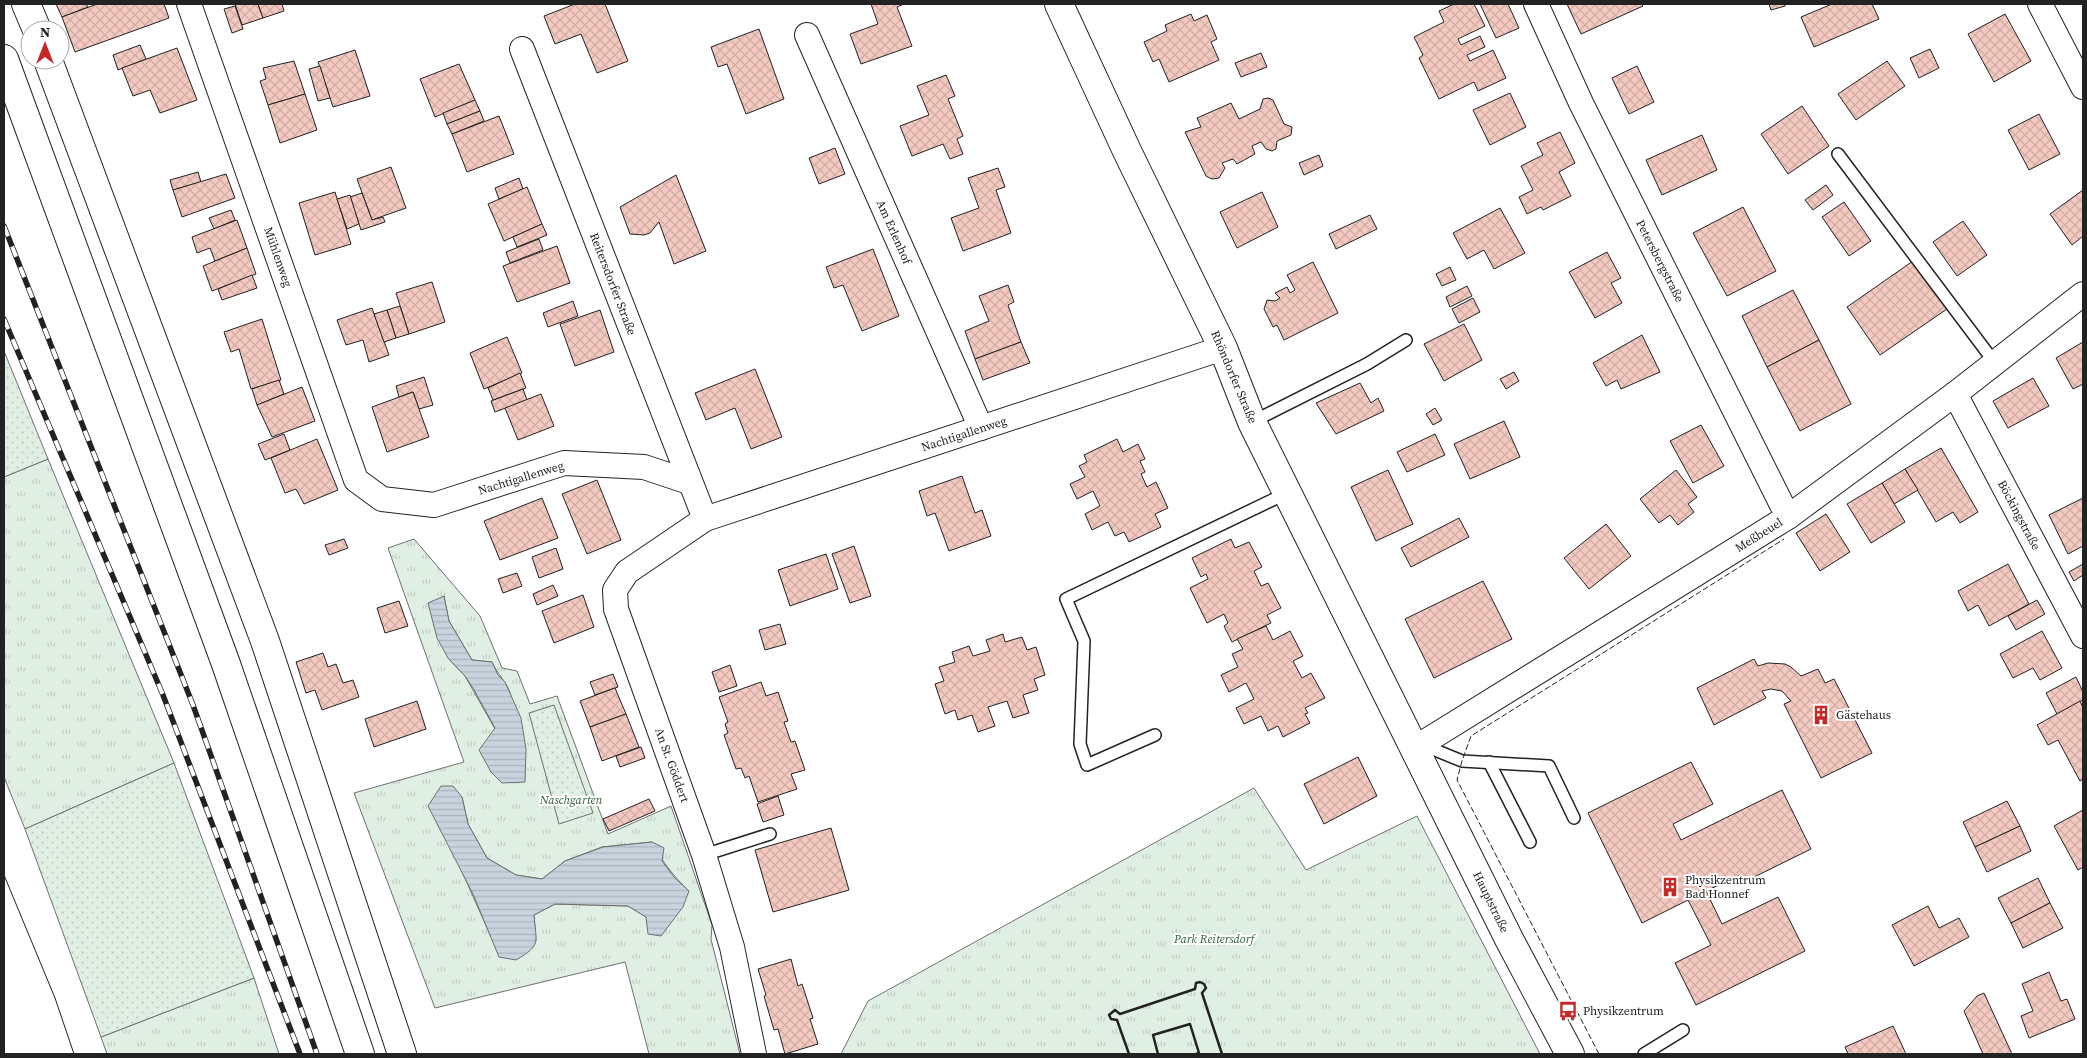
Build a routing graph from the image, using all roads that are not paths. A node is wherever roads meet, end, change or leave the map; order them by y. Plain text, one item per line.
1 (26, 4) edge
2 (189, 4) edge
3 (1059, 4) edge
4 (1536, 4) edge
5 (2040, 4) edge
6 (33, 20) edge
7 (808, 35) dead end
8 (522, 48) dead end
9 (4, 59) edge
10 (52, 70) edge
11 (2083, 87) edge
12 (1838, 154) dead end
13 (2083, 294) edge
14 (1406, 340) dead end
15 (1223, 348) junction
16 (1995, 363) junction
17 (1955, 394) junction
18 (1252, 422) junction
19 (981, 428) junction
20 (690, 482) junction
21 (1288, 492) junction
22 (382, 499) joint
23 (1788, 517) junction
24 (705, 519) junction
25 (2083, 636) edge
26 (1155, 735) dead end
27 (1415, 748) junction
28 (1489, 762) junction
29 (1574, 818) dead end
30 (770, 834) dead end
31 (1530, 842) dead end
32 (704, 855) junction
33 (1683, 1030) dead end
34 (360, 1054) edge
35 (402, 1054) edge
36 (754, 1054) edge
37 (1570, 1054) edge
38 (1644, 1054) edge

1 - 6 main road
2 - 22 street, Mühlenweg
3 - 15 main road, Rhöndorfer Straße
4 - 23 street, Petersbergstraße
5 - 11 street
7 - 19 street, Am Erlenhof
8 - 20 street, Reitersdorfer Straße
9 - 34 main road
10 - 35 main road
12 - 16 lane
13 - 16 street, Meßbeuel
14 - 18 lane
15 - 18 main road, Rhöndorfer Straße
15 - 19 street, Nachtigallenweg
16 - 17 street, Meßbeuel
17 - 23 street, Meßbeuel
17 - 25 street, Böckingstraße
18 - 21 main road, Rhöndorfer Straße
19 - 24 street, Nachtigallenweg
20 - 22 street, Nachtigallenweg
20 - 24 street, Reitersdorfer Straße
21 - 26 lane
21 - 27 main road, Rhöndorfer Straße
23 - 27 street, Meßbeuel
24 - 32 street, An St. Göddert
27 - 28 lane
27 - 37 main road, Hauptstraße
28 - 29 lane
28 - 31 lane
30 - 32 lane
32 - 36 street, An St. Göddert
33 - 38 lane

